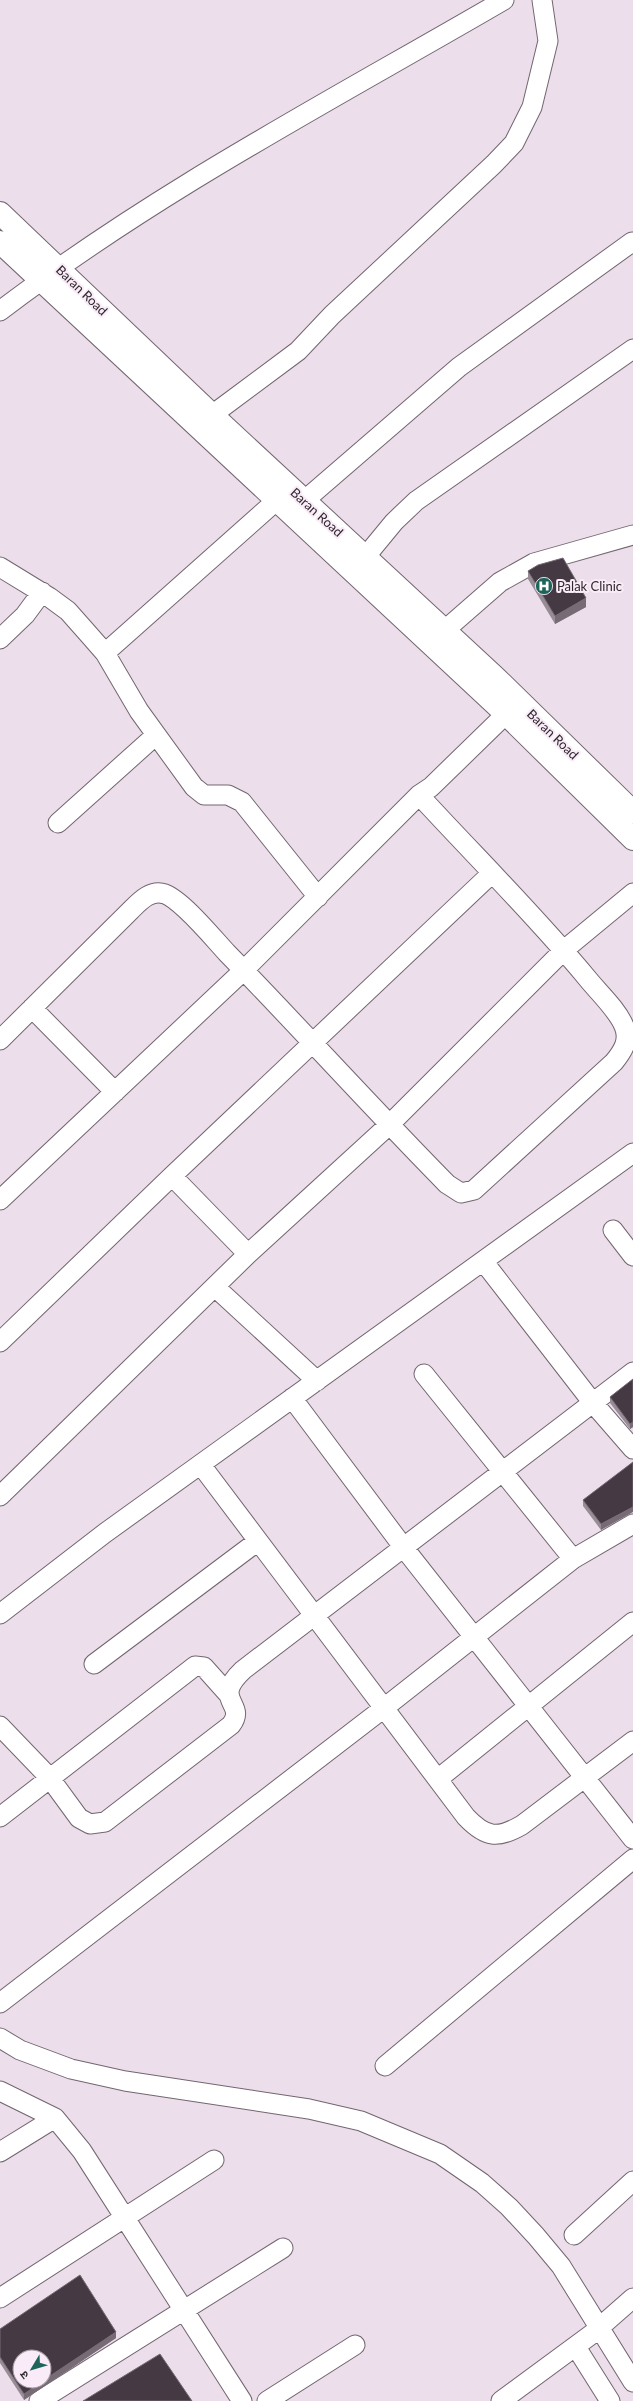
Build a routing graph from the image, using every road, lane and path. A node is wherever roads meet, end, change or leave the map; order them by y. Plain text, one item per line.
1 (504, 0) edge
2 (542, 0) edge
3 (0, 213) edge
4 (0, 242) edge
5 (633, 244) edge
6 (59, 267) junction
7 (40, 280) junction
8 (0, 311) edge
9 (633, 348) edge
10 (212, 415) junction
11 (305, 500) junction
12 (276, 501) junction
13 (633, 534) edge
14 (366, 556) junction
15 (0, 567) edge
16 (42, 592) junction
17 (445, 630) junction
18 (0, 639) edge
19 (105, 653) junction
20 (506, 714) junction
21 (156, 735) junction
22 (419, 795) junction
23 (633, 812) edge
24 (58, 823) dead end
25 (633, 839) edge
26 (491, 874) junction
27 (633, 893) edge
28 (318, 897) junction
29 (564, 950) junction
30 (244, 970) junction
31 (32, 1008) junction
32 (0, 1040) edge
33 (314, 1044) junction
34 (115, 1092) junction
35 (389, 1125) junction
36 (633, 1153) edge
37 (172, 1176) junction
38 (0, 1200) edge
39 (613, 1230) dead end
40 (248, 1254) junction
41 (633, 1256) edge
42 (483, 1261) junction
43 (215, 1287) junction
44 (0, 1342) edge
45 (633, 1372) edge
46 (424, 1374) dead end
47 (317, 1380) junction
48 (292, 1398) junction
49 (593, 1403) junction
50 (633, 1449) edge
51 (201, 1465) junction
52 (504, 1472) junction
53 (0, 1496) edge
54 (633, 1524) edge
55 (258, 1541) junction
56 (404, 1548) junction
57 (573, 1559) junction
58 (0, 1614) edge
59 (315, 1616) junction
60 (633, 1622) edge
61 (472, 1637) junction
62 (94, 1664) dead end
63 (229, 1695) junction
64 (528, 1706) junction
65 (384, 1708) junction
66 (0, 1726) edge
67 (633, 1741) edge
68 (49, 1777) junction
69 (586, 1778) junction
70 (438, 1779) junction
71 (0, 1817) edge
72 (633, 1839) edge
73 (633, 1859) edge
74 (0, 2003) edge
75 (0, 2038) edge
76 (385, 2066) dead end
77 (0, 2091) edge
78 (55, 2118) junction
79 (0, 2152) edge
80 (214, 2160) dead end
81 (633, 2181) edge
82 (125, 2217) junction
83 (574, 2235) dead end
84 (282, 2248) dead end
85 (0, 2298) edge
86 (633, 2298) edge
87 (183, 2311) junction
88 (599, 2328) junction
89 (355, 2345) dead end
90 (576, 2347) junction
91 (633, 2382) edge
92 (39, 2401) edge
93 (242, 2401) edge
94 (267, 2401) edge
95 (501, 2401) edge
96 (610, 2401) edge

1 - 6 street
2 - 10 street
3 - 6 main road, Baran Road
4 - 7 main road, Baran Road
5 - 11 street
6 - 7 street
6 - 10 main road, Baran Road
7 - 8 street
7 - 12 main road, Baran Road
9 - 14 street
10 - 11 main road, Baran Road
11 - 14 main road, Baran Road
12 - 19 street
12 - 20 main road, Baran Road
13 - 17 street
14 - 17 main road, Baran Road
15 - 16 street
16 - 18 street
16 - 19 street
17 - 23 main road, Baran Road
19 - 21 street
20 - 22 street
20 - 25 main road, Baran Road
21 - 24 street
21 - 28 street
22 - 26 street
22 - 28 street
26 - 29 street
26 - 33 street
27 - 29 street
28 - 30 street
29 - 35 street
29 - 35 street
30 - 31 street
30 - 33 street
30 - 34 street
31 - 32 street
31 - 34 street
33 - 35 street
33 - 37 street
34 - 38 street
35 - 40 street
36 - 42 street
37 - 40 street
37 - 44 street
39 - 41 street
40 - 43 street
42 - 47 street
42 - 49 street
43 - 47 street
43 - 53 street
45 - 49 street
46 - 52 street
47 - 48 street
48 - 51 street
48 - 56 street
49 - 50 street
49 - 52 street
51 - 55 street
51 - 58 street
52 - 56 street
52 - 57 street
54 - 57 street
55 - 59 street
55 - 62 street
56 - 59 street
56 - 61 street
57 - 61 street
59 - 63 street
59 - 65 street
60 - 64 street
61 - 64 street
61 - 65 street
63 - 68 street
63 - 68 street
64 - 69 street
64 - 70 street
65 - 70 street
65 - 74 street
66 - 68 street
67 - 69 street
68 - 71 street
69 - 70 street
69 - 72 street
73 - 76 street
75 - 88 street
77 - 78 street
78 - 79 street
78 - 82 street
80 - 82 street
81 - 83 street
82 - 85 street
82 - 87 street
84 - 87 street
86 - 88 street
87 - 92 street
87 - 93 street
88 - 90 street
88 - 91 street
89 - 94 street
90 - 95 street
90 - 96 street

